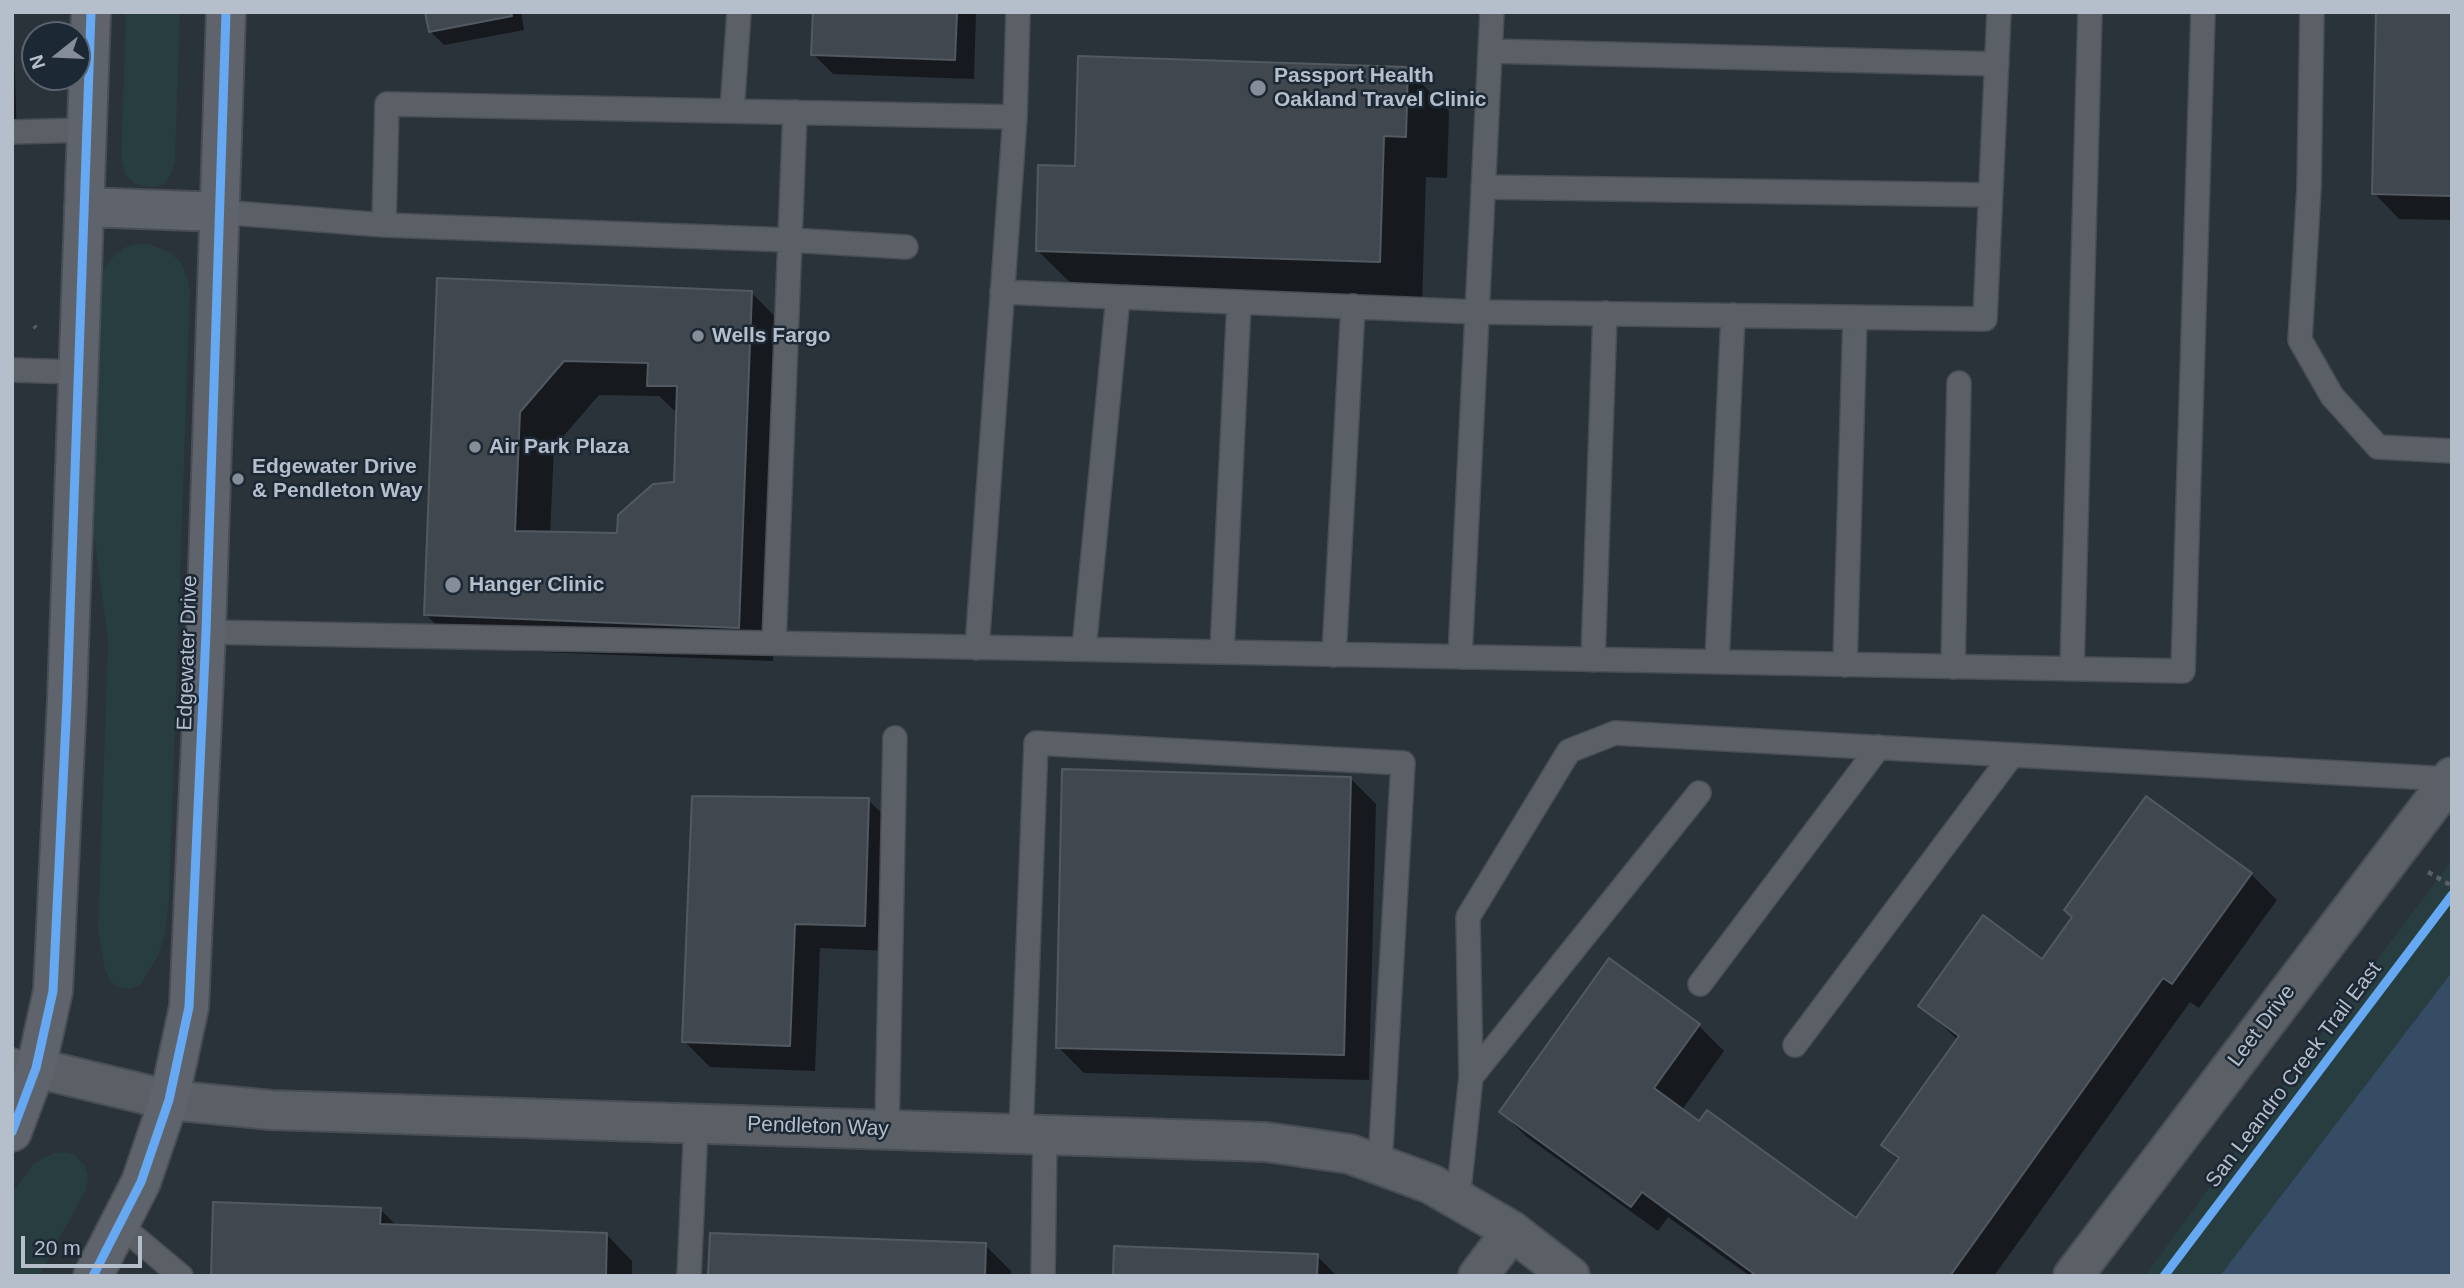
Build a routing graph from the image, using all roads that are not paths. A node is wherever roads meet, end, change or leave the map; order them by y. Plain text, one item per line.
1 (91, 12) edge
2 (226, 12) edge
3 (739, 12) edge
4 (1018, 12) edge
5 (1492, 12) edge
6 (1999, 12) edge
7 (2090, 12) edge
8 (2203, 12) edge
9 (2312, 12) edge
10 (1490, 51) junction
11 (1997, 64) junction
12 (732, 111) junction
13 (795, 113) junction
14 (1015, 117) junction
15 (86, 130) junction
16 (12, 132) edge
17 (1483, 187) junction
18 (1990, 195) junction
19 (84, 207) junction
20 (220, 212) junction
21 (384, 225) junction
22 (790, 240) junction
23 (906, 247) dead end
24 (1002, 292) junction
25 (1118, 297) junction
26 (1239, 302) junction
27 (1353, 306) junction
28 (1477, 312) junction
29 (1605, 313) junction
30 (1733, 315) junction
31 (1855, 317) junction
32 (12, 370) edge
33 (78, 372) junction
34 (1959, 383) dead end
35 (2452, 451) edge
36 (206, 632) junction
37 (774, 643) junction
38 (977, 648) junction
39 (1084, 649) junction
40 (1222, 652) junction
41 (1334, 655) junction
42 (1460, 657) junction
43 (1593, 660) junction
44 (1717, 662) junction
45 (1845, 665) junction
46 (1953, 667) junction
47 (2072, 669) junction
48 (895, 738) dead end
49 (1879, 747) junction
50 (2012, 755) junction
51 (2451, 778) edge
52 (1699, 793) dead end
53 (1700, 984) dead end
54 (1795, 1045) dead end
55 (24, 1064) edge
56 (1471, 1077) junction
57 (169, 1100) junction
58 (695, 1124) junction
59 (887, 1129) junction
60 (12, 1132) edge
61 (1033, 1134) junction
62 (1380, 1165) junction
63 (1458, 1199) junction
64 (120, 1225) junction
65 (1512, 1231) junction
66 (93, 1276) edge
67 (181, 1276) edge
68 (690, 1276) edge
69 (1043, 1276) edge
70 (1478, 1276) edge
71 (1570, 1276) edge
72 (2073, 1276) edge

1 - 15 main road
2 - 20 main road, Edgewater Drive
3 - 12 lane
4 - 14 lane
5 - 10 lane
6 - 11 lane
7 - 47 lane
8 - 47 lane
9 - 35 lane
10 - 11 lane
10 - 17 lane
11 - 18 lane
12 - 13 lane
12 - 21 lane
13 - 14 lane
13 - 22 lane
14 - 24 lane
15 - 16 lane
15 - 19 main road
17 - 18 lane
17 - 28 lane
18 - 31 lane
19 - 20 main road
19 - 33 main road
20 - 21 lane
20 - 36 main road, Edgewater Drive
21 - 22 lane
22 - 23 lane
22 - 37 lane
24 - 25 lane
24 - 38 lane
25 - 26 lane
25 - 39 lane
26 - 27 lane
26 - 40 lane
27 - 28 lane
27 - 41 lane
28 - 29 lane
28 - 42 lane
29 - 30 lane
29 - 43 lane
30 - 31 lane
30 - 44 lane
31 - 45 lane
32 - 33 lane
33 - 55 main road
34 - 46 lane
36 - 37 lane
36 - 57 main road, Edgewater Drive
37 - 38 lane
38 - 39 lane
39 - 40 lane
40 - 41 lane
41 - 42 lane
42 - 43 lane
43 - 44 lane
44 - 45 lane
45 - 46 lane
46 - 47 lane
48 - 59 lane
49 - 50 lane
49 - 53 lane
49 - 56 lane
50 - 51 lane
50 - 54 lane
51 - 72 street, Leet Drive
52 - 56 lane
55 - 57 street, Pendleton Way
55 - 60 main road
56 - 63 lane
57 - 58 street, Pendleton Way
57 - 64 main road, Edgewater Drive
58 - 59 street, Pendleton Way
58 - 68 lane
59 - 61 street, Pendleton Way
61 - 62 street, Pendleton Way
61 - 62 lane
61 - 69 lane
62 - 63 street, Pendleton Way
63 - 65 street, Pendleton Way
64 - 66 main road, Edgewater Drive
64 - 67 lane
65 - 70 street
65 - 71 street, Pendleton Way

